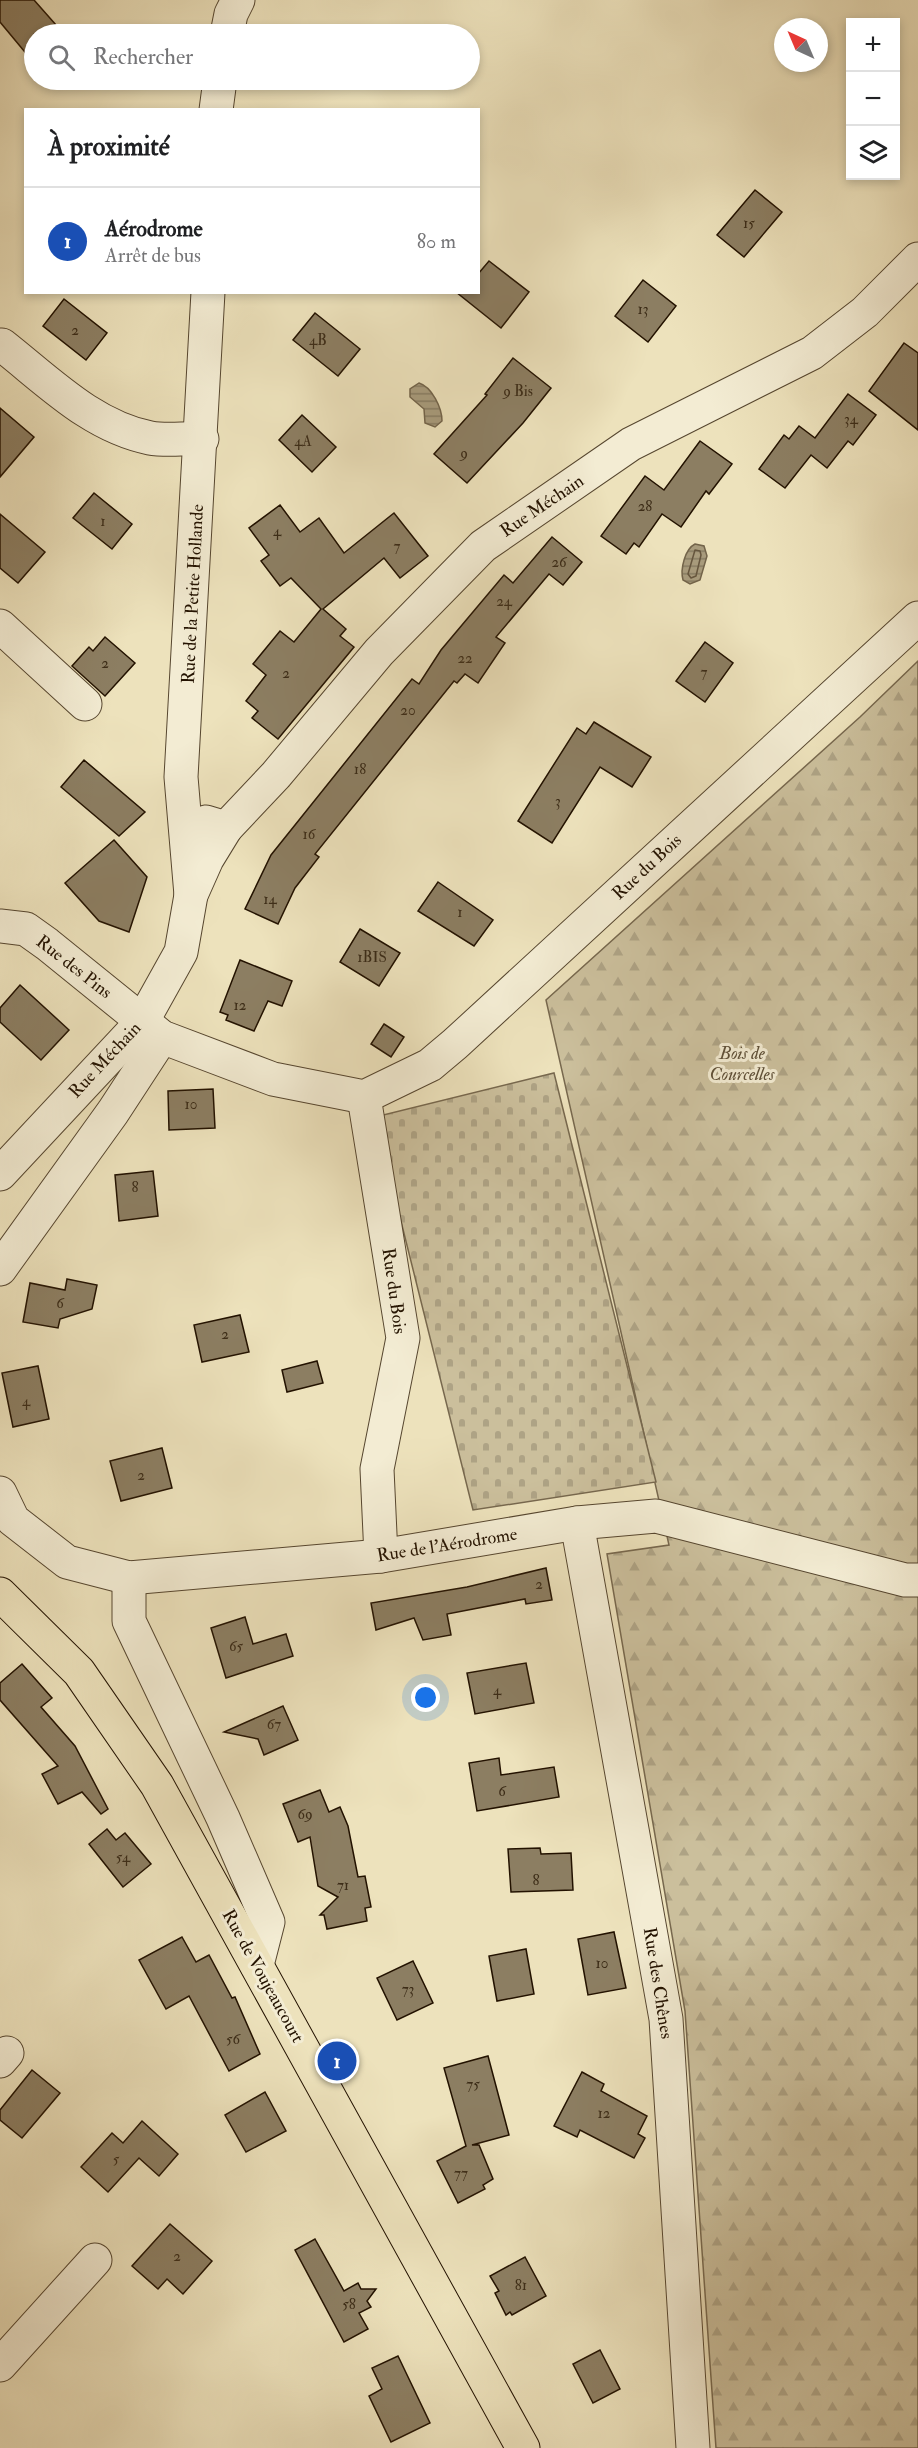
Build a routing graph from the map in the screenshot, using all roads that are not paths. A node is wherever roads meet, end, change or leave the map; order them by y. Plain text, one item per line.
1 (238, 0) edge
2 (229, 24) edge
3 (219, 90) edge
4 (216, 108) edge
5 (918, 259) edge
6 (208, 294) edge
7 (2, 345) dead end
8 (202, 439) junction
9 (918, 618) edge
10 (0, 626) edge
11 (85, 705) dead end
12 (184, 818) junction
13 (226, 828) junction
14 (191, 895) junction
15 (0, 926) edge
16 (152, 1030) junction
17 (364, 1097) junction
18 (0, 1174) edge
19 (0, 1269) edge
20 (0, 1493) edge
21 (577, 1523) junction
22 (381, 1556) junction
23 (129, 1578) junction
24 (918, 1580) edge
25 (0, 1594) edge
26 (257, 1965) junction
27 (95, 2260) dead end
28 (0, 2365) edge
29 (523, 2448) edge
30 (693, 2448) edge

1 - 2 street
3 - 4 street
5 - 13 street, Rue Méchain
6 - 8 street, Rue de la Petite Hollande
7 - 8 street
8 - 12 street, Rue de la Petite Hollande
9 - 17 street, Rue du Bois
10 - 11 street
12 - 13 street
12 - 14 street, Rue de la Petite Hollande
13 - 14 street, Rue Méchain
14 - 16 street, Rue Méchain
15 - 16 street, Rue des Pins
16 - 17 street
16 - 18 street, Rue Méchain
16 - 19 street, Rue Méchain
17 - 22 street, Rue du Bois
20 - 23 street, Rue de l'Aérodrome
21 - 22 street, Rue de l'Aérodrome
21 - 24 street, Rue de l'Aérodrome
21 - 30 street, Rue des Chênes
22 - 23 street, Rue de l'Aérodrome
23 - 26 street
25 - 26 main road, Rue de Voujeaucourt
26 - 29 main road, Rue de Voujeaucourt
27 - 28 street

